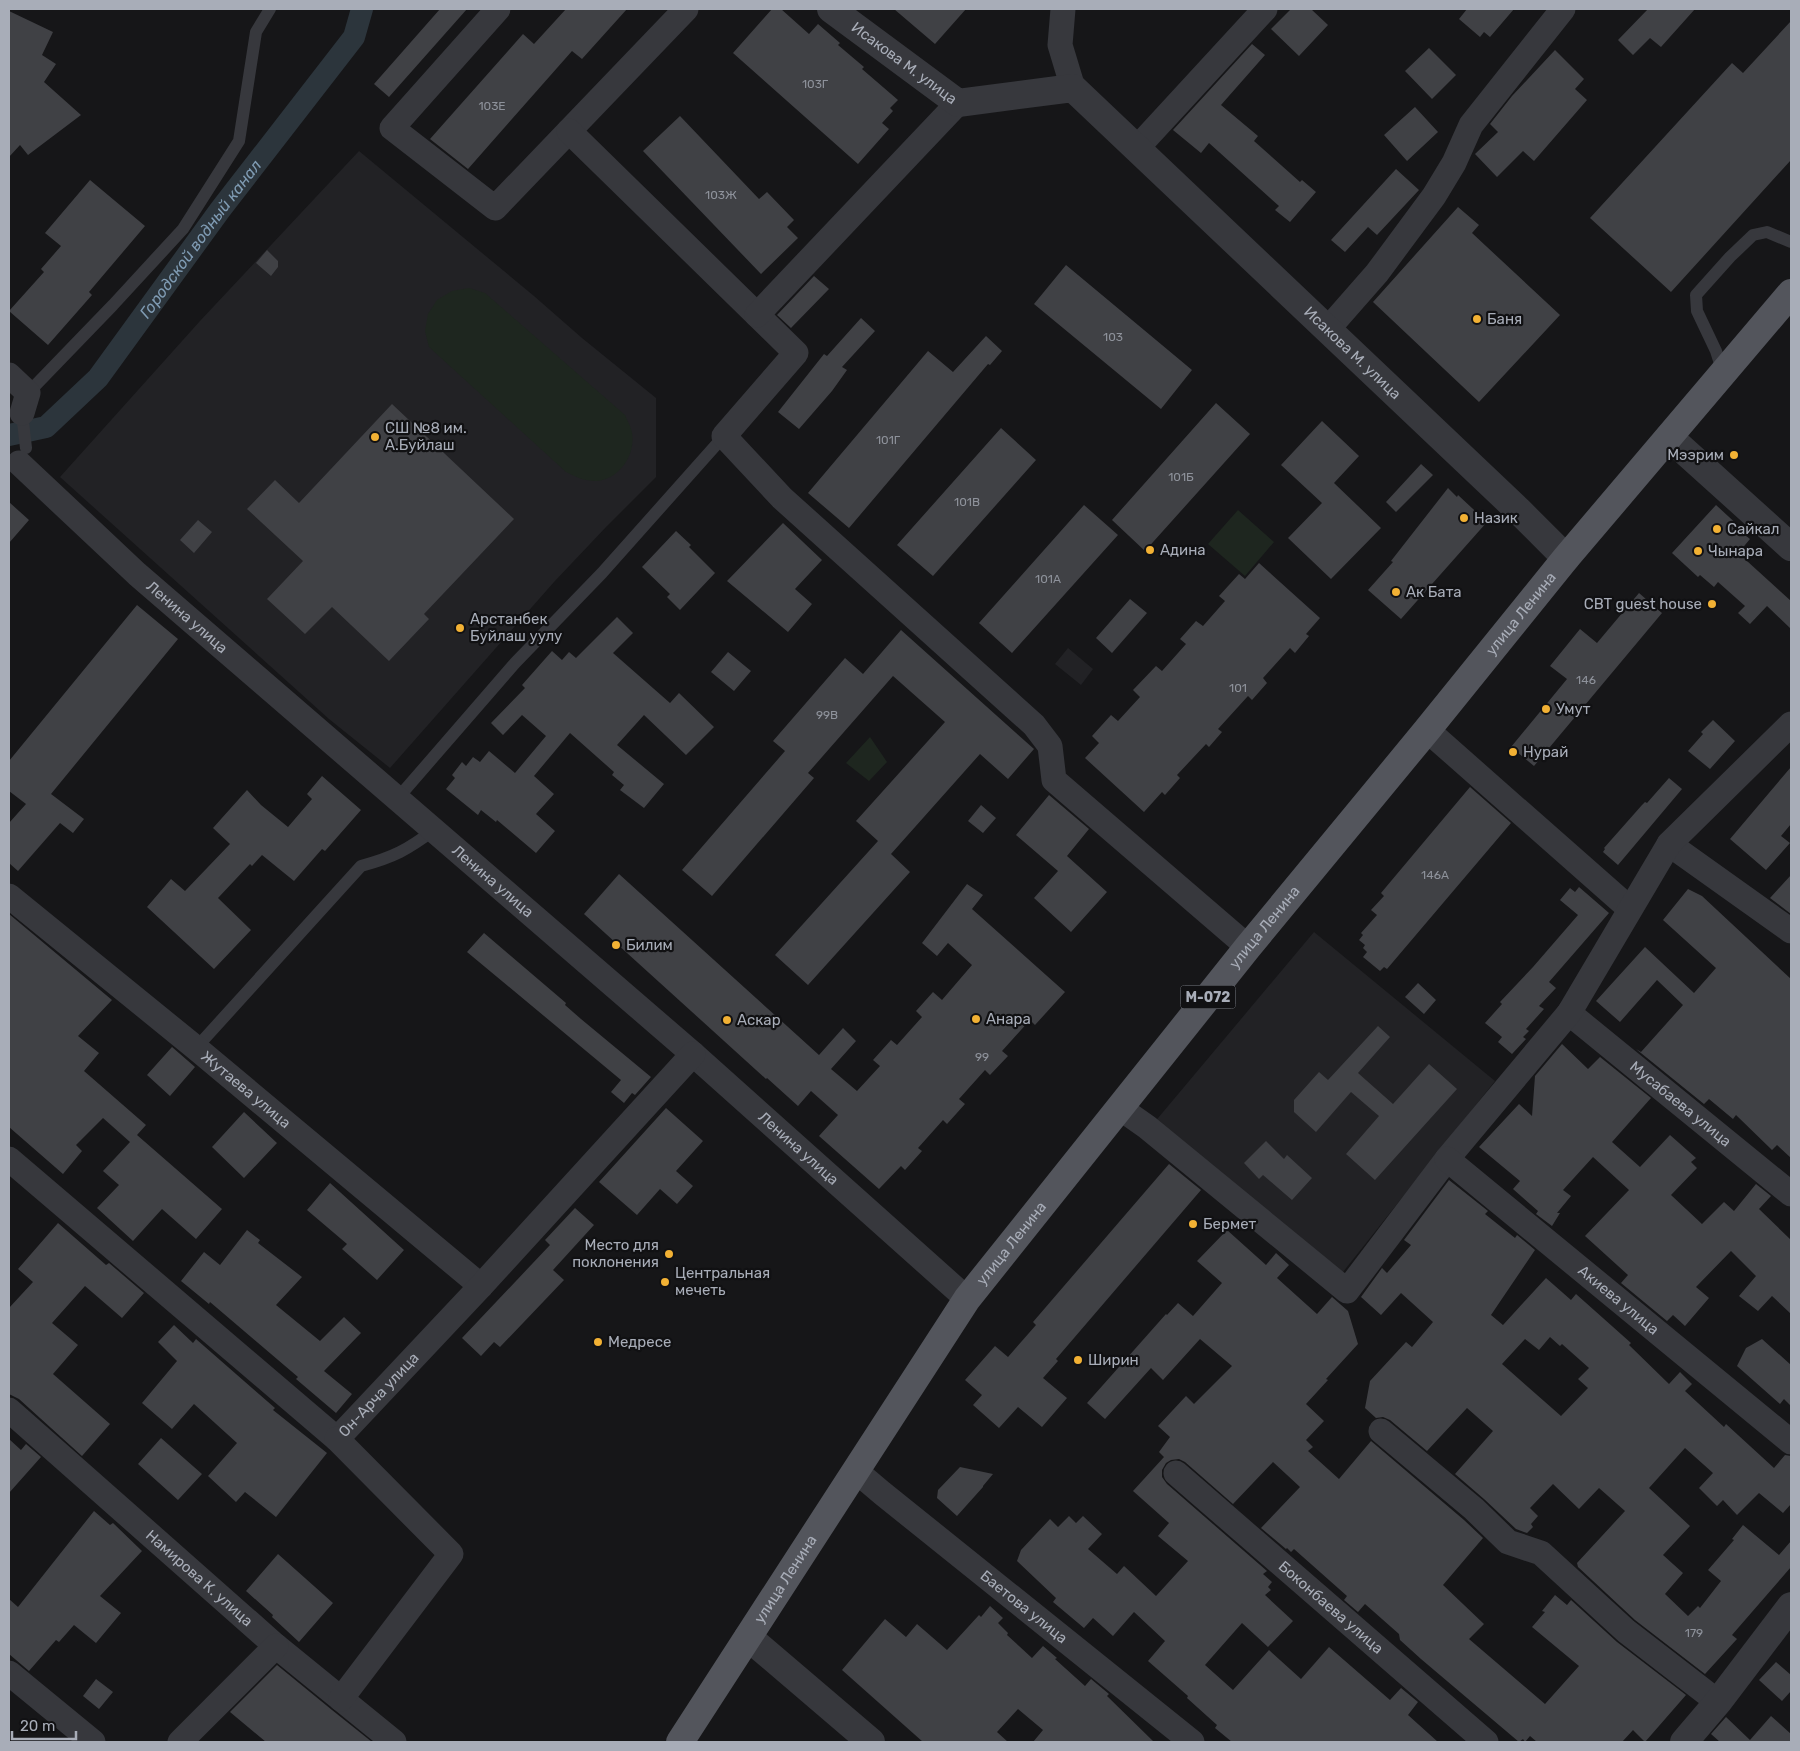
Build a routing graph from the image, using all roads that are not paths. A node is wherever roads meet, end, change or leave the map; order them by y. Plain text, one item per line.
1 (270, 9) edge
2 (498, 9) edge
3 (686, 9) edge
4 (831, 9) edge
5 (1063, 9) edge
6 (1265, 9) edge
7 (1563, 9) edge
8 (1073, 88) junction
9 (958, 103) junction
10 (569, 131) junction
11 (1137, 148) junction
12 (1791, 242) edge
13 (1791, 293) edge
14 (757, 315) junction
15 (1327, 330) junction
16 (1723, 373) junction
17 (9, 375) edge
18 (25, 403) junction
19 (724, 436) junction
20 (1670, 437) junction
21 (18, 458) edge
22 (1791, 547) edge
23 (1566, 558) junction
24 (1791, 724) edge
25 (1428, 730) junction
26 (397, 799) junction
27 (434, 830) junction
28 (1669, 844) junction
29 (9, 896) edge
30 (1630, 909) junction
31 (1791, 931) edge
32 (1248, 947) junction
33 (1569, 1013) junction
34 (196, 1048) junction
35 (693, 1054) junction
36 (1120, 1108) junction
37 (9, 1159) edge
38 (1447, 1159) junction
39 (1791, 1194) edge
40 (481, 1286) junction
41 (967, 1299) junction
42 (9, 1410) edge
43 (1381, 1431) dead end
44 (337, 1439) junction
45 (1791, 1442) edge
46 (856, 1471) junction
47 (1176, 1473) dead end
48 (1791, 1606) edge
49 (748, 1637) junction
50 (276, 1646) junction
51 (9, 1674) edge
52 (341, 1699) junction
53 (1718, 1702) junction
54 (93, 1742) edge
55 (180, 1742) edge
56 (394, 1742) edge
57 (680, 1742) edge
58 (871, 1742) edge
59 (1192, 1742) edge
60 (1486, 1742) edge
61 (1684, 1742) edge

1 - 18 lane
2 - 10 street
3 - 10 street
4 - 9 street, Исакова М. улица
5 - 8 street
6 - 11 street
7 - 15 street
8 - 9 street, Исакова М. улица
8 - 11 street, Исакова М. улица
9 - 14 street
10 - 14 street
11 - 15 street, Исакова М. улица
12 - 16 lane
13 - 16 main road, улица Ленина / М-072
14 - 19 street
15 - 23 street, Исакова М. улица
16 - 20 main road, улица Ленина / М-072
17 - 18 street
18 - 21 lane
19 - 26 lane
19 - 32 street
20 - 22 street
20 - 23 main road, улица Ленина / М-072
21 - 26 street, Ленина улица
23 - 25 main road, улица Ленина / М-072
24 - 28 street
25 - 30 street
25 - 32 main road, улица Ленина / М-072
26 - 27 street, Ленина улица
27 - 34 lane
27 - 35 street, Ленина улица
28 - 30 street
28 - 31 street
29 - 34 street, Жутаева улица
30 - 33 street
32 - 36 main road, улица Ленина / М-072
33 - 38 street
33 - 39 street, Мусабаева улица
34 - 40 street, Жутаева улица
35 - 40 street, Он-Арча улица
35 - 41 street, Ленина улица
36 - 38 street
36 - 41 main road, улица Ленина / М-072
37 - 44 street, Он-Арча улица
38 - 45 street, Акиева улица
40 - 44 street, Он-Арча улица
41 - 46 main road, улица Ленина / М-072
42 - 50 street, Намирова К. улица
43 - 53 street
44 - 52 street
46 - 49 main road, улица Ленина / М-072
46 - 59 street, Баетова улица
47 - 60 street, Боконбаева улица
48 - 53 street
49 - 57 main road, улица Ленина / М-072
49 - 58 street
50 - 52 street, Намирова К. улица
50 - 55 street
51 - 54 street
52 - 56 street, Намирова К. улица
53 - 61 street

